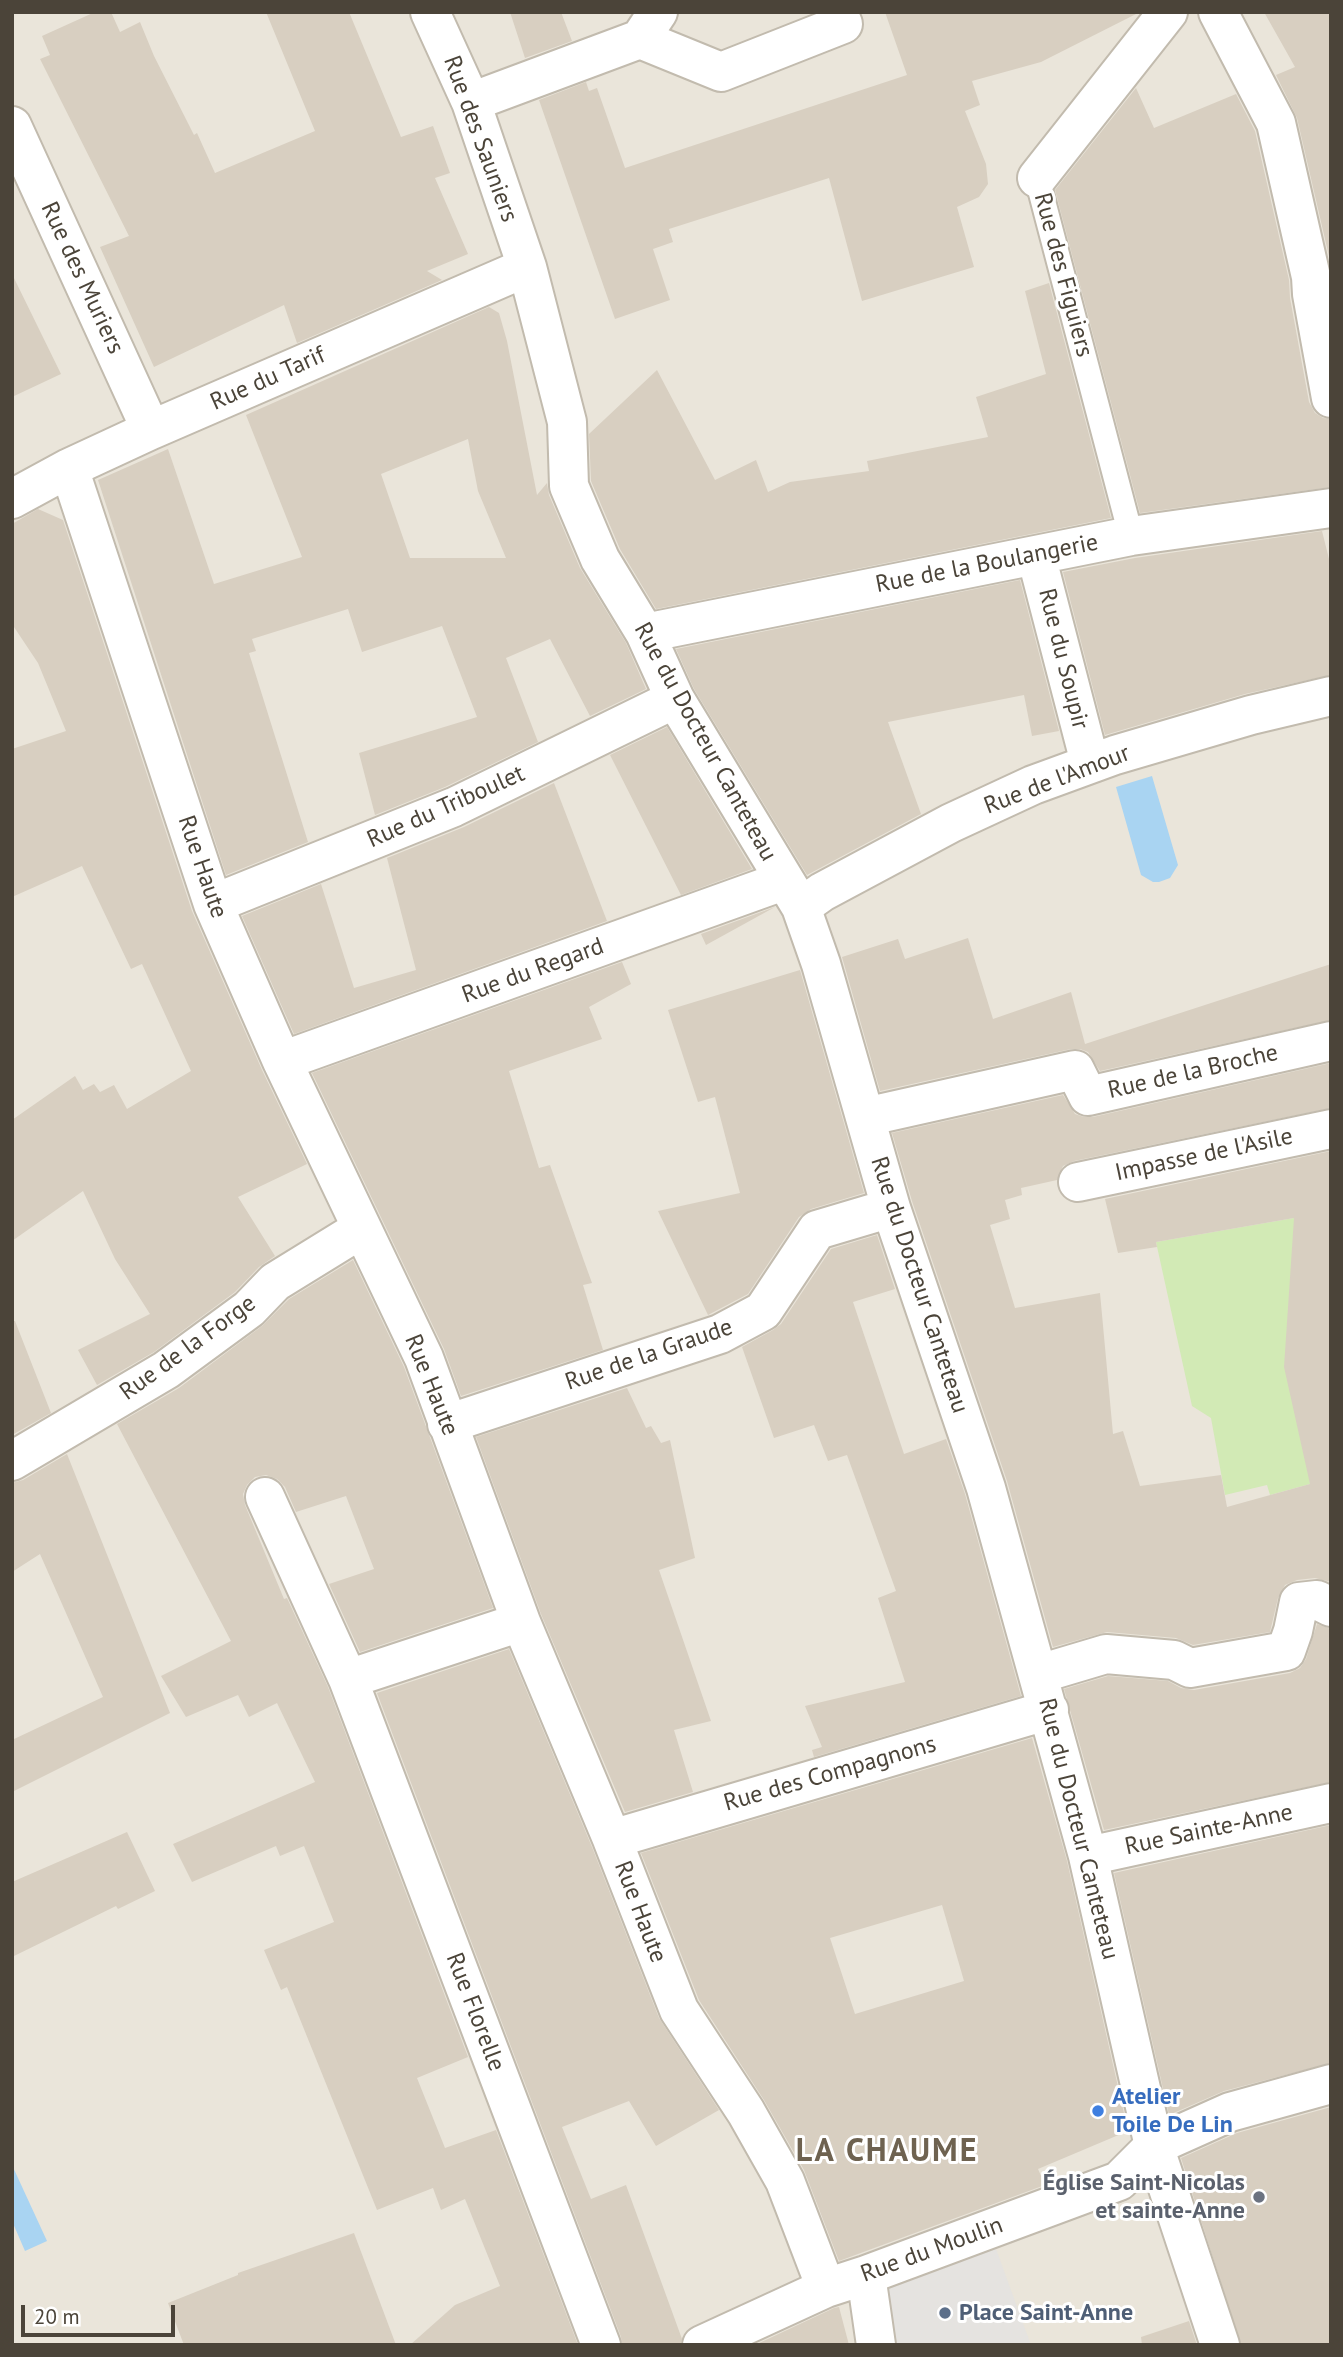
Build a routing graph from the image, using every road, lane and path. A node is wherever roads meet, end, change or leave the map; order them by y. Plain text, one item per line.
1 (430, 12) edge
2 (838, 12) edge
3 (1168, 12) edge
4 (1218, 12) edge
5 (649, 26) edge
6 (471, 102) junction
7 (12, 126) edge
8 (1038, 178) joint
9 (527, 267) junction
10 (1331, 398) edge
11 (151, 430) junction
12 (69, 468) junction
13 (12, 499) edge
14 (1331, 508) edge
15 (1130, 536) junction
16 (1036, 555) junction
17 (645, 633) junction
18 (1331, 696) edge
19 (675, 699) junction
20 (1090, 763) junction
21 (792, 894) junction
22 (213, 904) junction
23 (1331, 1041) edge
24 (282, 1061) junction
25 (865, 1117) junction
26 (1331, 1129) edge
27 (1077, 1182) dead end
28 (891, 1208) junction
29 (361, 1229) junction
30 (447, 1424) junction
31 (12, 1461) edge
32 (265, 1497) dead end
33 (1331, 1607) edge
34 (521, 1622) junction
35 (1039, 1674) junction
36 (348, 1679) junction
37 (1049, 1710) junction
38 (1331, 1802) edge
39 (612, 1839) junction
40 (1088, 1856) junction
41 (1331, 2084) edge
42 (1154, 2147) junction
43 (866, 2275) junction
44 (826, 2288) junction
45 (601, 2345) edge
46 (702, 2345) edge
47 (876, 2345) edge
48 (1220, 2345) edge

1 - 6 street, Rue des Sauniers
2 - 5 street
3 - 8 street, Rue des Figuiers
4 - 10 street
5 - 6 street
6 - 9 street, Rue des Sauniers
7 - 11 street, Rue des Muriers
8 - 15 lane, Rue des Figuiers
9 - 11 street, Rue du Tarif
9 - 17 street, Rue du Docteur Canteteau
11 - 12 street, Rue du Tarif
12 - 13 street, Rue du Tarif
12 - 22 street, Rue Haute
14 - 15 street, Rue de la Boulangerie
15 - 16 street, Rue de la Boulangerie
16 - 17 street, Rue de la Boulangerie
16 - 20 street, Rue du Soupir
17 - 19 street, Rue du Docteur Canteteau
18 - 20 street, Rue de l'Amour
19 - 21 street, Rue du Docteur Canteteau
19 - 22 street, Rue du Triboulet
20 - 21 street, Rue de l'Amour
21 - 24 street, Rue du Regard
21 - 25 street, Rue du Docteur Canteteau
22 - 24 street, Rue Haute
23 - 25 street, Rue de la Broche
24 - 29 street, Rue Haute
25 - 28 street, Rue du Docteur Canteteau
26 - 27 street, Impasse de l'Asile
28 - 30 street, Rue de la Graude
28 - 35 street, Rue du Docteur Canteteau
29 - 30 street, Rue Haute
29 - 31 street, Rue de la Forge
30 - 34 street, Rue Haute
32 - 36 street, Rue Florelle
33 - 35 street
34 - 36 street
34 - 39 street, Rue Haute
35 - 37 street, Rue du Docteur Canteteau
36 - 45 street, Rue Florelle
37 - 39 street, Rue des Compagnons
37 - 40 street, Rue du Docteur Canteteau
38 - 40 street, Rue Sainte-Anne
39 - 44 street, Rue Haute
40 - 42 street, Rue du Docteur Canteteau
41 - 42 street, Rue du Moulin
42 - 43 street, Rue du Moulin
42 - 48 street, Rue du Docteur Canteteau
43 - 44 street, Rue du Moulin
43 - 47 street
44 - 46 street, Rue du Moulin

